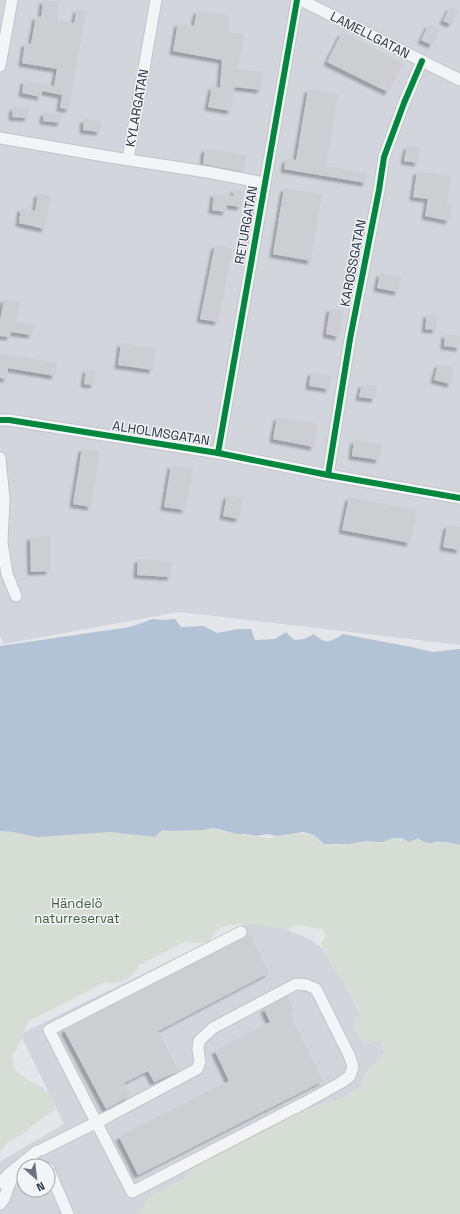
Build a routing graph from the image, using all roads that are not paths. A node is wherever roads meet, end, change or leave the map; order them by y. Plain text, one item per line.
1 (12, 0) edge
2 (156, 0) edge
3 (297, 0) edge
4 (301, 0) edge
5 (422, 61) junction
6 (0, 66) edge
7 (460, 80) edge
8 (0, 138) edge
9 (128, 159) junction
10 (264, 183) junction
11 (0, 420) edge
12 (218, 453) junction
13 (0, 458) edge
14 (328, 475) junction
15 (460, 498) edge
16 (16, 596) dead end
17 (241, 932) dead end
18 (97, 1122) junction
19 (41, 1150) junction
20 (44, 1158) edge
21 (15, 1169) junction
22 (0, 1183) edge
23 (56, 1186) edge
24 (0, 1204) edge
25 (68, 1214) edge

1 - 6 street
2 - 9 street, KYLARGATAN
3 - 10 street, RETURGATAN
4 - 5 street, LAMELLGATAN
5 - 7 street, LAMELLGATAN
5 - 14 street, KAROSSGATAN
8 - 9 street, KYLARGATAN
9 - 10 street
10 - 12 street, RETURGATAN
11 - 12 street, ALHOLMSGATAN
12 - 14 street, ALHOLMSGATAN
13 - 16 street
14 - 15 street, ALHOLMSGATAN
17 - 18 street
18 - 18 street
18 - 19 street
19 - 20 street
19 - 21 street
21 - 22 street
21 - 24 street
23 - 25 street

